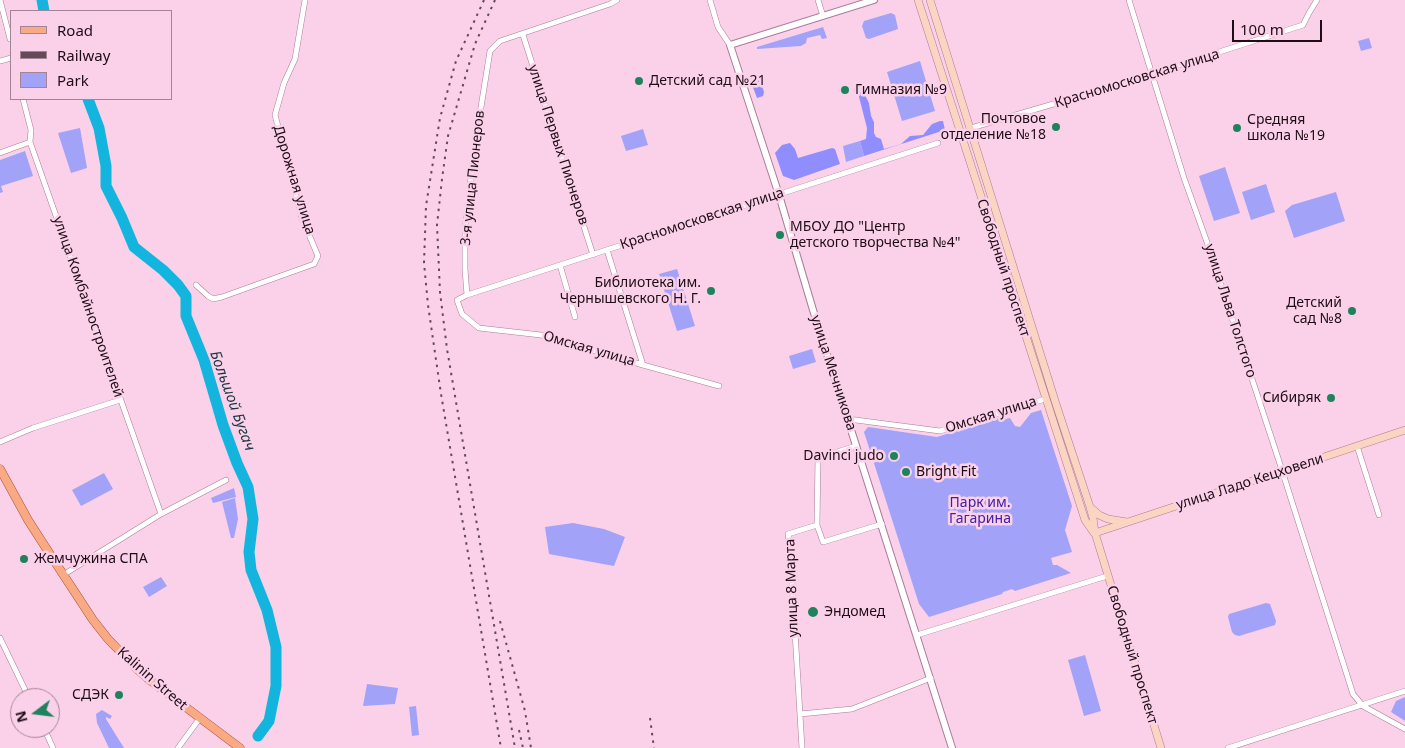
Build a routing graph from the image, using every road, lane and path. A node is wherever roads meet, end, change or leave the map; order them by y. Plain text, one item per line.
1 (0, 0) edge
2 (305, 0) edge
3 (617, 0) edge
4 (710, 0) edge
5 (818, 0) edge
6 (874, 0) edge
7 (918, 0) edge
8 (930, 0) edge
9 (1129, 0) edge
10 (1317, 0) edge
11 (823, 16) junction
12 (523, 35) junction
13 (10, 39) dead end
14 (730, 46) junction
15 (1152, 75) junction
16 (23, 100) edge
17 (971, 128) junction
18 (960, 130) junction
19 (30, 142) junction
20 (938, 143) dead end
21 (0, 154) edge
22 (778, 195) junction
23 (607, 250) junction
24 (593, 255) junction
25 (560, 265) junction
26 (196, 285) dead end
27 (466, 295) junction
28 (462, 314) joint
29 (575, 317) dead end
30 (643, 365) junction
31 (719, 386) dead end
32 (1054, 396) junction
33 (1045, 399) junction
34 (120, 400) junction
35 (848, 419) junction
36 (1405, 430) edge
37 (0, 442) edge
38 (856, 446) junction
39 (1357, 446) junction
40 (0, 469) edge
41 (1283, 471) junction
42 (226, 480) dead end
43 (1090, 507) junction
44 (161, 514) junction
45 (1379, 515) dead end
46 (1127, 522) junction
47 (882, 524) junction
48 (817, 525) junction
49 (1094, 533) junction
50 (63, 575) junction
51 (1107, 576) junction
52 (917, 635) junction
53 (0, 638) edge
54 (931, 678) junction
55 (24, 688) edge
56 (1405, 692) edge
57 (1363, 706) junction
58 (800, 714) junction
59 (200, 718) junction
60 (1405, 729) edge
61 (178, 748) edge
62 (240, 748) edge
63 (802, 748) edge
64 (952, 748) edge
65 (1161, 748) edge
66 (1228, 748) edge

1 - 13 street
2 - 26 street, Дорожная улица
3 - 12 street
4 - 14 street, улица Мечникова
5 - 11 street
6 - 11 street
7 - 18 main road, Свободный проспект
8 - 17 main road, Свободный проспект
9 - 15 street, улица Льва Толстого
10 - 15 street, Красномосковская улица
11 - 14 street
12 - 24 street, улица Первых Пионеров
12 - 27 street, 3-я улица Пионеров
14 - 22 street, улица Мечникова
15 - 17 street, Красномосковская улица
15 - 41 street, улица Льва Толстого
16 - 19 street, улица Комбайностроителей
17 - 18 main road
17 - 32 main road, Свободный проспект
18 - 33 main road, Свободный проспект
19 - 21 street
19 - 34 street, улица Комбайностроителей
20 - 22 street, Красномосковская улица
22 - 23 street, Красномосковская улица
22 - 35 street, улица Мечникова
23 - 24 street, Красномосковская улица
23 - 30 street
24 - 25 street, Красномосковская улица
25 - 27 street, Красномосковская улица
25 - 29 street
27 - 28 street, 3-я улица Пионеров
28 - 30 street, Омская улица
30 - 31 street, Омская улица
32 - 33 main road
32 - 43 main road, Свободный проспект
33 - 35 street, Омская улица
33 - 49 main road, Свободный проспект
34 - 37 street
34 - 44 street, улица Комбайностроителей
35 - 38 street, улица Мечникова
36 - 39 main road, улица Ладо Кецховели
38 - 47 street, улица Мечникова
38 - 48 street
39 - 41 main road, улица Ладо Кецховели
39 - 45 street
40 - 50 main road, Kalinin Street
41 - 46 main road, улица Ладо Кецховели
41 - 57 street, улица Льва Толстого
42 - 44 street
43 - 46 main road
43 - 49 main road, Свободный проспект
44 - 50 street
46 - 49 main road, улица Ладо Кецховели
47 - 48 street
47 - 52 street, улица Мечникова
48 - 58 street, улица 8 Марта
49 - 51 main road, Свободный проспект
50 - 59 main road, Kalinin Street
51 - 52 street
51 - 65 main road, Свободный проспект
52 - 54 street, улица Мечникова
53 - 55 street
54 - 58 street
54 - 64 street, улица Мечникова
56 - 57 street
57 - 60 street
57 - 66 street
58 - 63 street, улица 8 Марта
59 - 61 street
59 - 62 main road, Kalinin Street

